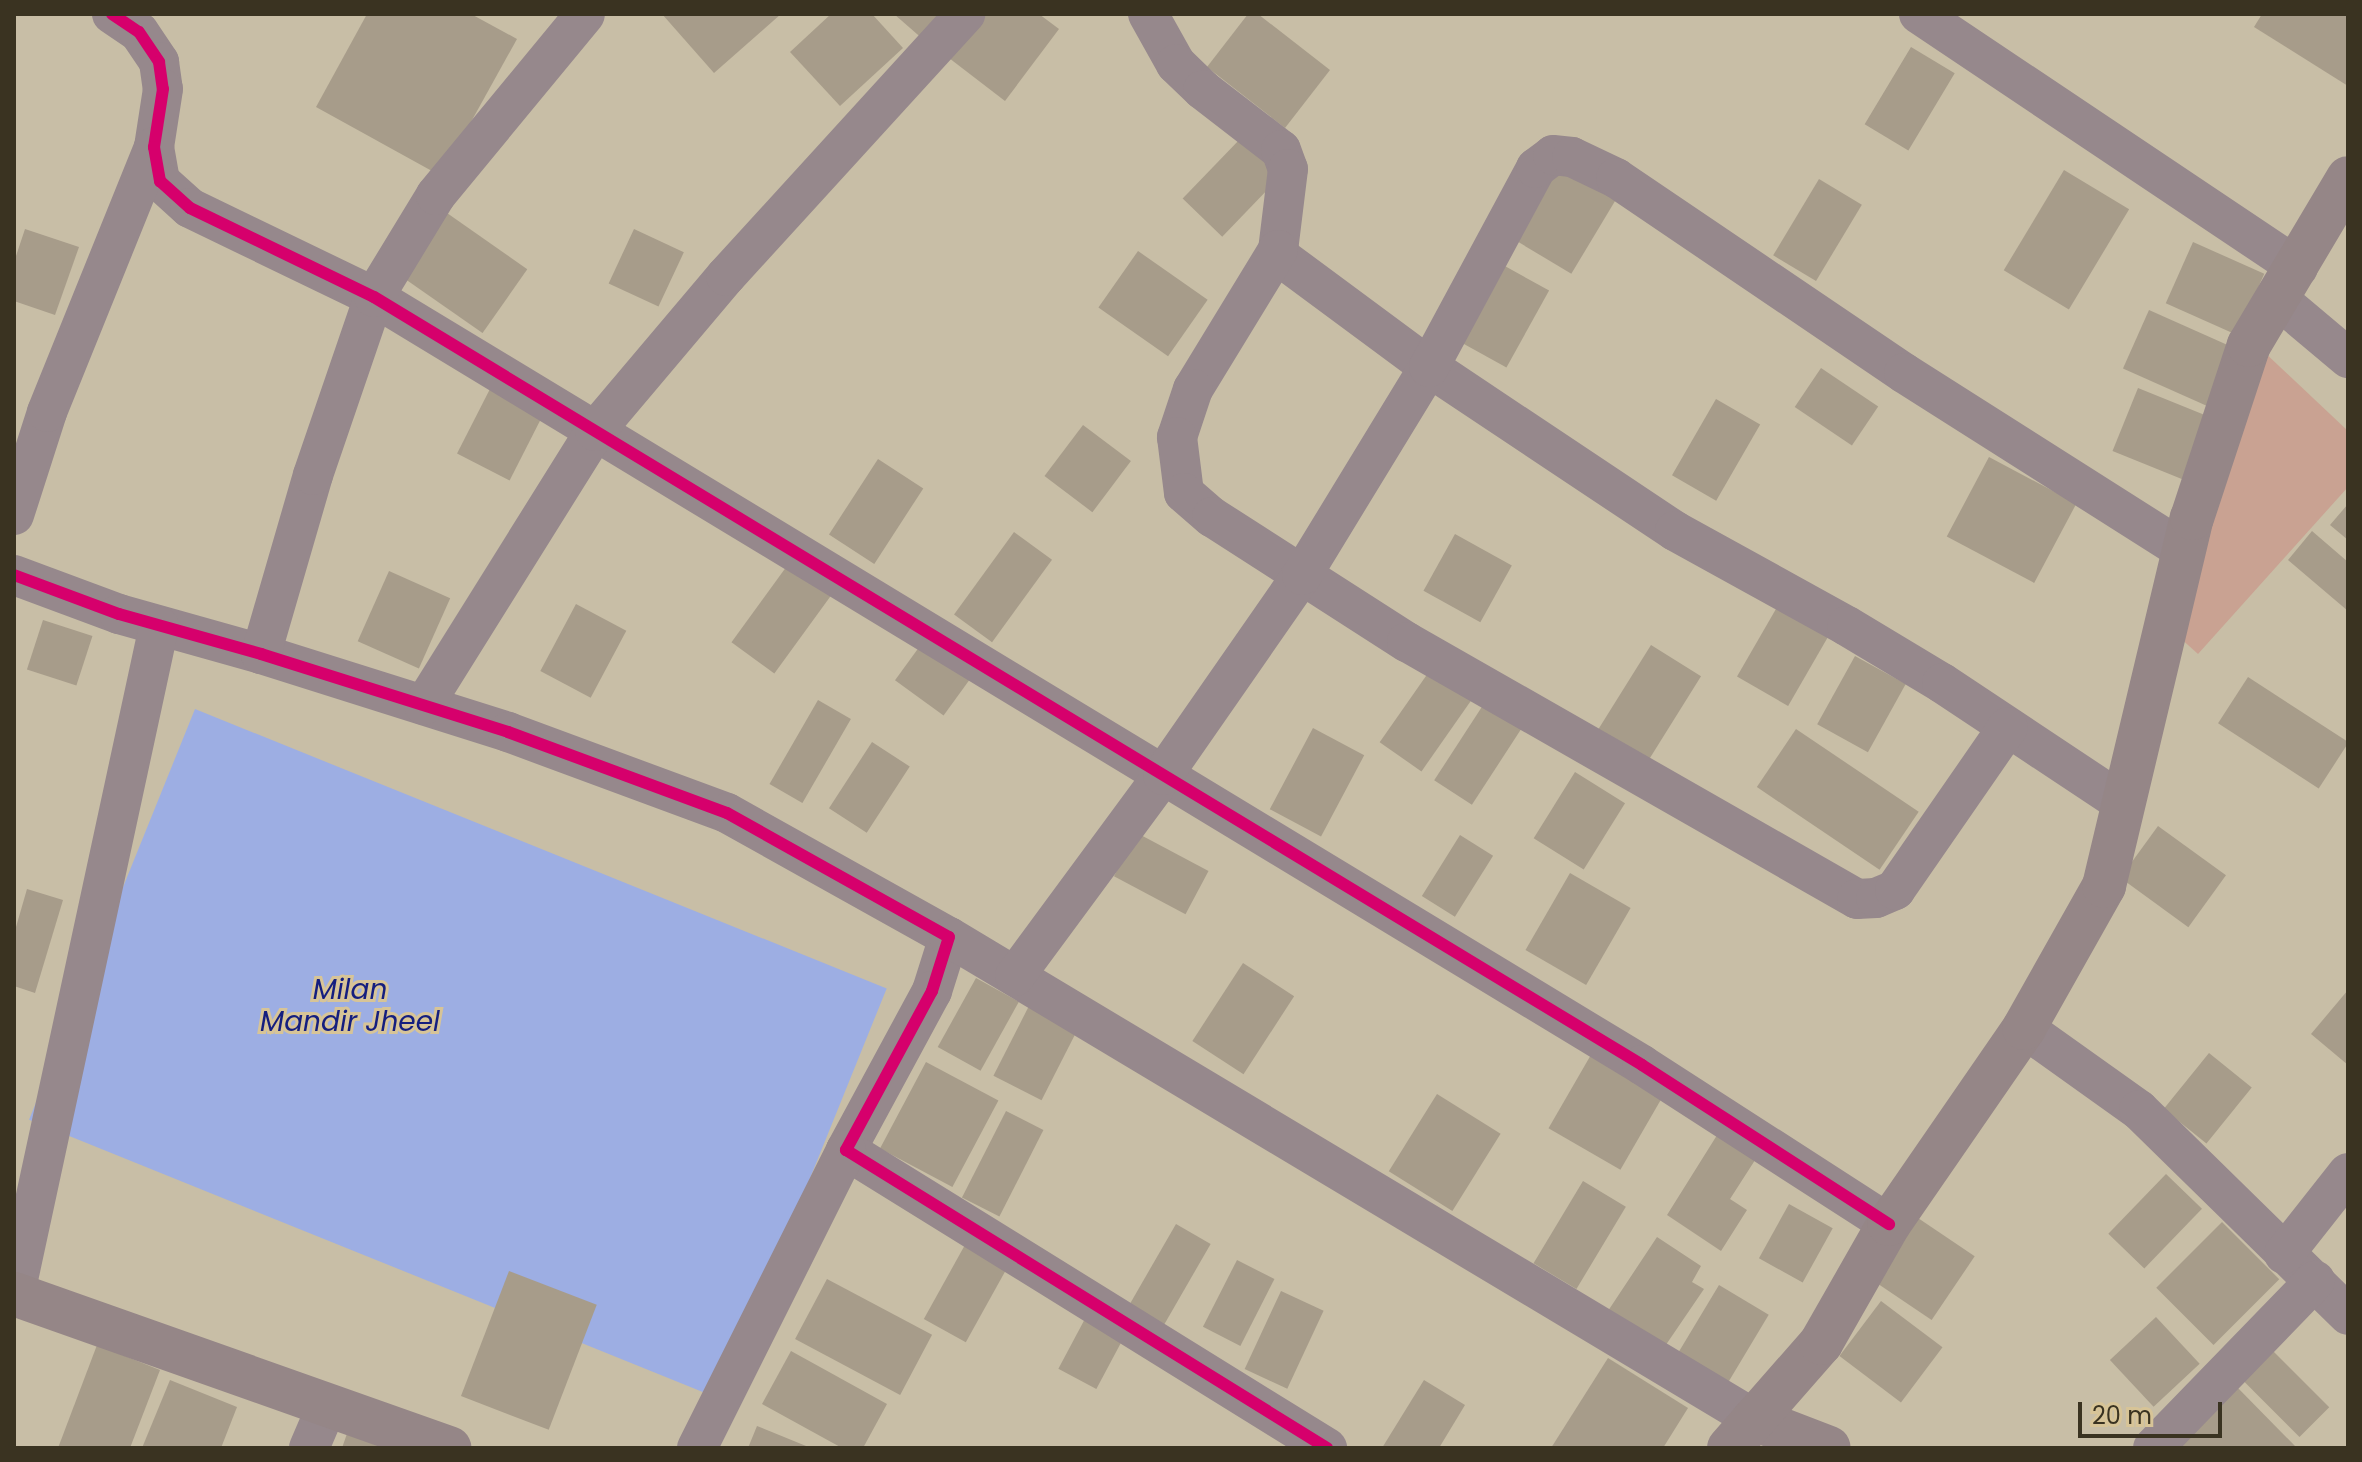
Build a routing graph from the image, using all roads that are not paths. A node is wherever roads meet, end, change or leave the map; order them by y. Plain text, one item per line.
1 (112, 14) edge
2 (585, 14) edge
3 (965, 14) edge
4 (1148, 14) edge
5 (1919, 14) edge
6 (154, 147) junction
7 (2348, 178) edge
8 (1278, 250) junction
9 (2288, 283) junction
10 (374, 297) junction
11 (2348, 358) edge
12 (1429, 367) junction
13 (595, 431) junction
14 (14, 515) edge
15 (2184, 551) junction
16 (14, 575) edge
17 (1302, 575) junction
18 (159, 626) junction
19 (261, 654) junction
20 (424, 705) junction
21 (2008, 727) junction
22 (1163, 775) junction
23 (2124, 804) junction
24 (949, 937) junction
25 (1015, 976) junction
26 (2024, 1028) junction
27 (846, 1150) junction
28 (2348, 1173) edge
29 (1889, 1224) junction
30 (2284, 1254) junction
31 (2315, 1281) junction
32 (14, 1295) edge
33 (2348, 1315) edge
34 (327, 1406) junction
35 (1741, 1433) edge
36 (309, 1448) edge
37 (450, 1448) edge
38 (697, 1448) edge
39 (1327, 1448) edge
40 (1829, 1448) edge
41 (2153, 1448) edge

1 - 6 street
2 - 10 street
3 - 13 street
4 - 8 street
5 - 9 street
6 - 10 street
6 - 14 street
7 - 9 street
8 - 12 street
8 - 17 street
9 - 11 street
9 - 15 street
10 - 13 street
10 - 19 street
12 - 15 street
12 - 17 street
12 - 21 street
13 - 20 street
13 - 22 street
15 - 23 street
16 - 18 street
17 - 21 street
17 - 22 street
18 - 19 street
18 - 32 street
19 - 20 street
20 - 24 street
21 - 23 street
22 - 25 street
22 - 29 street
23 - 26 street
24 - 25 street
24 - 27 street
25 - 35 street
26 - 29 street
26 - 30 street
27 - 38 street
27 - 39 street
28 - 30 street
29 - 35 street
30 - 31 street
31 - 33 street
31 - 41 street
32 - 34 street
34 - 36 street
34 - 37 street
35 - 40 street

